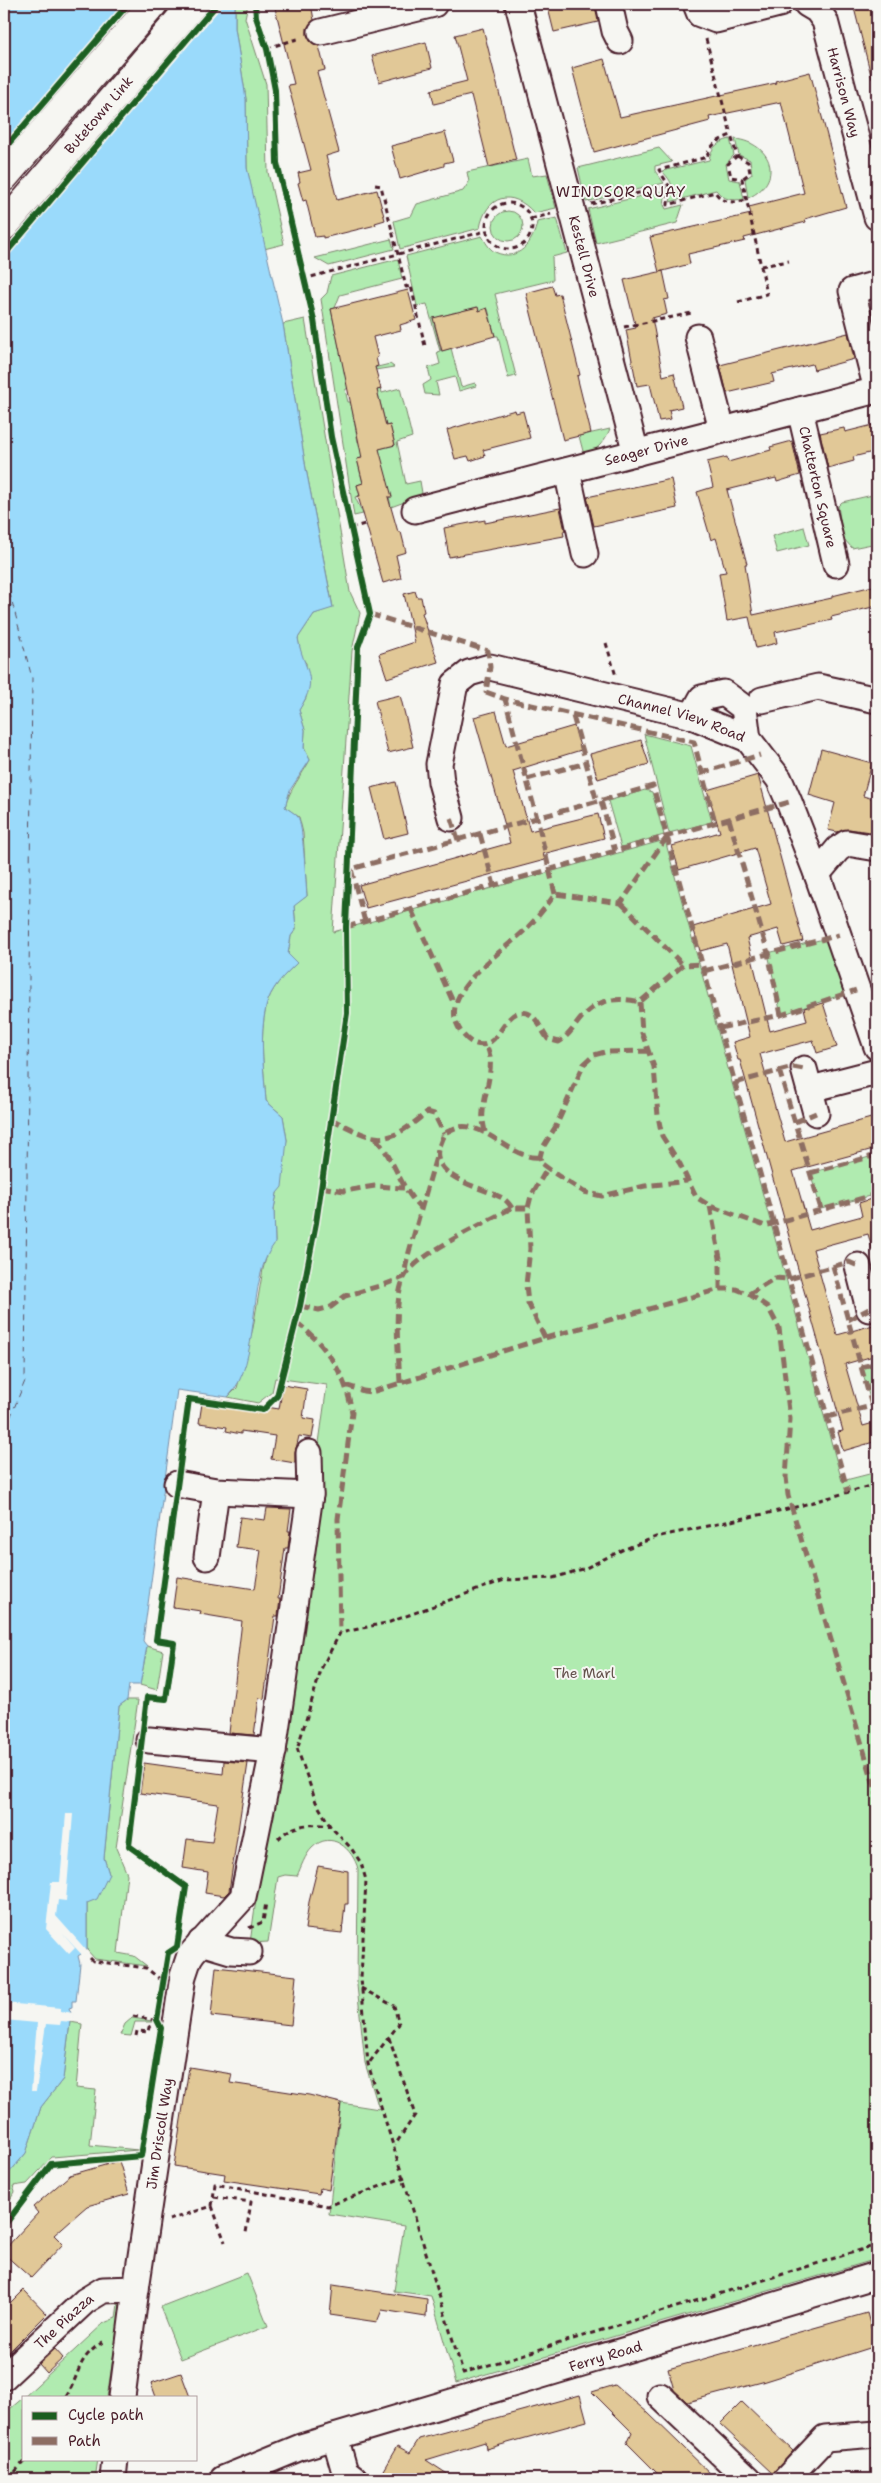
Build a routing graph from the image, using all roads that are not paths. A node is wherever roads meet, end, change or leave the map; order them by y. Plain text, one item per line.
1 (153, 4) edge
2 (193, 4) edge
3 (434, 4) edge
4 (518, 4) edge
5 (609, 4) edge
6 (779, 4) edge
7 (806, 4) edge
8 (698, 9) edge
9 (321, 32) dead end
10 (620, 41) dead end
11 (4, 177) edge
12 (877, 217) edge
13 (4, 226) edge
14 (877, 284) edge
15 (698, 337) dead end
16 (877, 390) edge
17 (800, 410) junction
18 (722, 430) junction
19 (636, 453) junction
20 (567, 471) junction
21 (415, 510) dead end
22 (586, 554) dead end
23 (836, 564) dead end
24 (762, 700) dead end
25 (877, 700) edge
26 (692, 716) junction
27 (748, 740) junction
28 (451, 818) dead end
29 (877, 848) edge
30 (817, 874) junction
31 (877, 1047) edge
32 (877, 1072) edge
33 (816, 1113) dead end
34 (309, 1452) dead end
35 (177, 1484) dead end
36 (216, 1491) junction
37 (310, 1495) junction
38 (207, 1557) dead end
39 (149, 1740) dead end
40 (284, 1753) junction
41 (246, 1940) road end
42 (201, 1942) junction
43 (877, 2275) edge
44 (136, 2289) junction
45 (4, 2377) edge
46 (122, 2396) edge
47 (660, 2396) dead end
48 (877, 2434) edge
49 (335, 2437) junction
50 (115, 2460) edge
51 (112, 2479) edge
52 (222, 2479) edge
53 (354, 2479) edge
54 (748, 2479) edge
55 (786, 2479) edge

1 - 11 main road
2 - 13 main road, Butetown Link
3 - 9 street
4 - 19 street, Kestell Drive
5 - 10 street
6 - 8 street
7 - 12 street, Harrison Way
14 - 16 street
15 - 18 street
16 - 17 street, Seager Drive
17 - 18 street, Seager Drive
17 - 23 street, Chatterton Square
18 - 19 street, Seager Drive
19 - 20 street, Seager Drive
20 - 21 street, Seager Drive
20 - 22 street
24 - 25 street
26 - 27 street, Channel View Road
26 - 27 street
26 - 28 street, Channel View Road
27 - 30 street, Channel View Road
29 - 30 street
30 - 31 street, Channel View Road
32 - 33 street
34 - 37 street
35 - 36 street
36 - 37 street
36 - 38 street
37 - 40 street
39 - 40 street
40 - 42 street, Jim Driscoll Way
41 - 42 street
42 - 44 street, Jim Driscoll Way
43 - 49 street, Ferry Road
44 - 45 street, The Piazza
44 - 46 street, Jim Driscoll Way
47 - 54 street
48 - 55 street
49 - 52 street, Ferry Road
49 - 53 street
50 - 51 street

